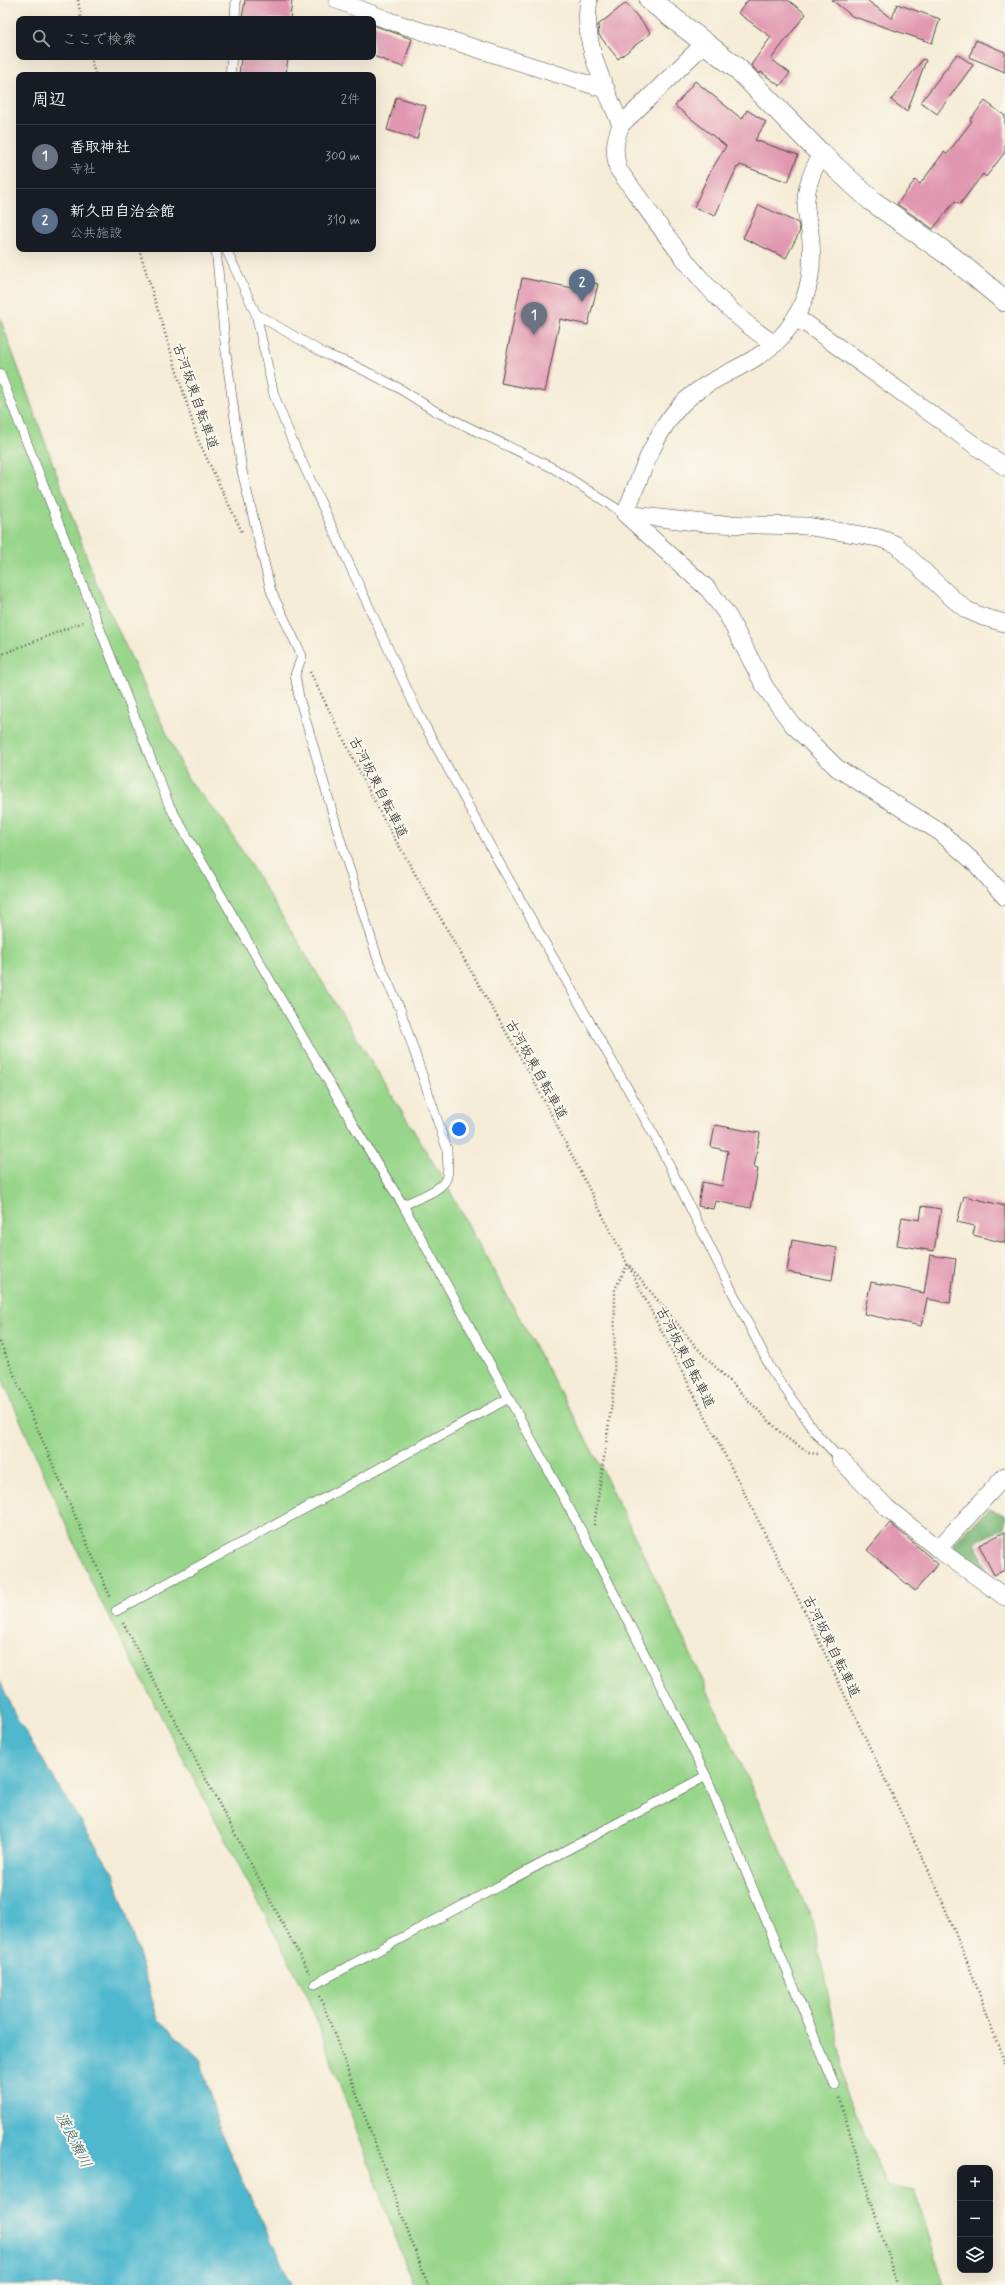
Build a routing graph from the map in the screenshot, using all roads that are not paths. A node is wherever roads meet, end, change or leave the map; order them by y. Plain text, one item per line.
1 (236, 0) edge
2 (337, 0) edge
3 (589, 0) edge
4 (650, 0) edge
5 (234, 16) edge
6 (705, 43) junction
7 (232, 60) edge
8 (230, 72) edge
9 (607, 90) junction
10 (621, 125) junction
11 (820, 154) junction
12 (216, 252) edge
13 (227, 252) edge
14 (1005, 301) edge
15 (256, 314) junction
16 (794, 320) junction
17 (775, 344) junction
18 (0, 374) edge
19 (1005, 467) edge
20 (625, 514) junction
21 (1005, 623) edge
22 (1005, 897) edge
23 (403, 1205) junction
24 (509, 1398) junction
25 (840, 1459) joint
26 (1005, 1476) edge
27 (938, 1550) junction
28 (1005, 1598) edge
29 (116, 1611) road end
30 (706, 1776) junction
31 (315, 1984) road end
32 (835, 2086) road end

1 - 5 lane
2 - 9 street
3 - 9 street
4 - 6 street
6 - 10 street
6 - 11 street
7 - 8 lane
9 - 10 street
10 - 17 street
11 - 14 street
11 - 16 street
12 - 23 lane
13 - 15 lane
15 - 20 lane
15 - 25 lane
16 - 17 street
16 - 19 street
17 - 20 street
18 - 23 lane
20 - 21 street
20 - 22 street
23 - 24 lane
24 - 29 lane
24 - 30 lane
25 - 27 street
26 - 27 street
27 - 28 street
30 - 31 lane
30 - 32 lane

